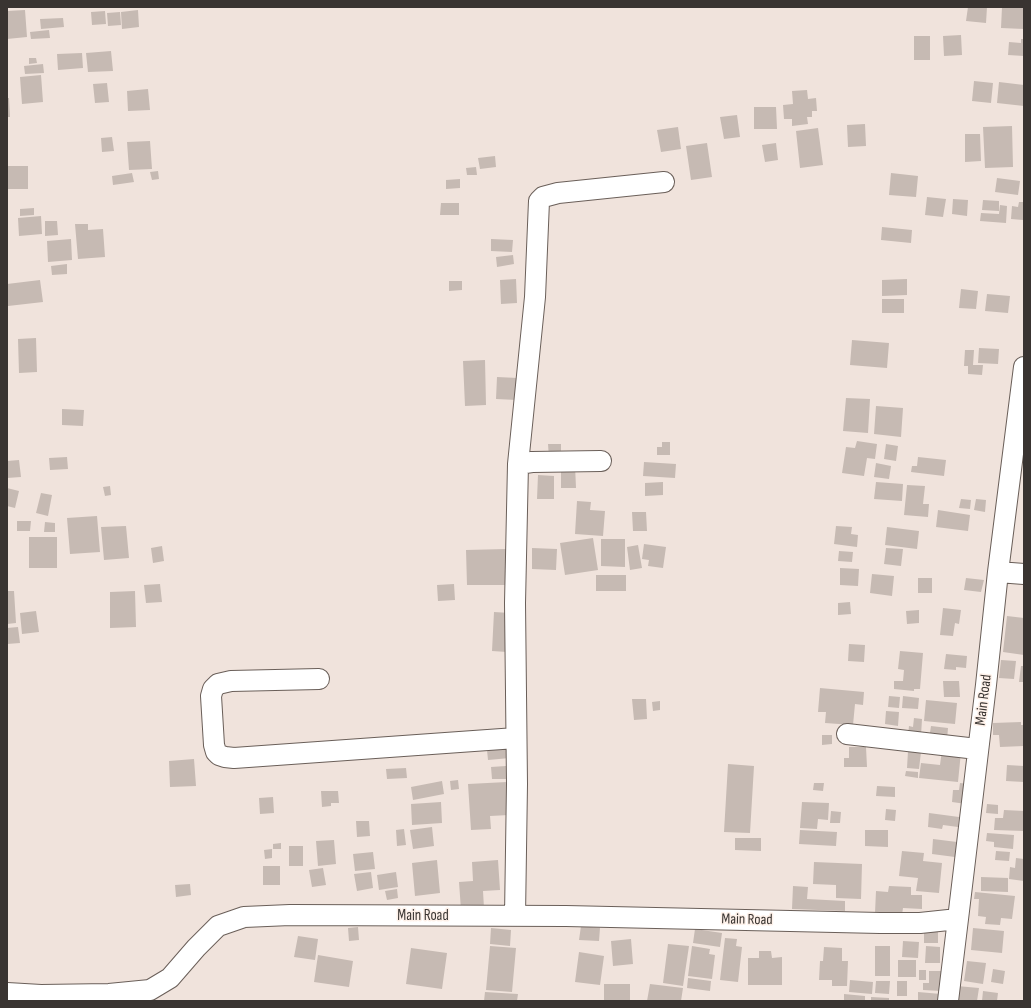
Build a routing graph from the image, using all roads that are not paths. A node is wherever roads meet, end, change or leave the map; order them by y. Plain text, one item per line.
1 (664, 182) dead end
2 (1024, 367) edge
3 (600, 461) dead end
4 (518, 464) junction
5 (998, 572) junction
6 (1024, 574) edge
7 (318, 680) dead end
8 (847, 734) dead end
9 (516, 738) junction
10 (977, 749) junction
11 (515, 916) junction
12 (958, 919) junction
13 (7, 993) edge
14 (948, 1001) edge

1 - 4 street
2 - 5 street, Main Road
3 - 4 street
4 - 9 street
5 - 6 street
5 - 10 street, Main Road
7 - 9 street
8 - 10 street
9 - 11 street
10 - 12 street, Main Road
11 - 12 street, Main Road
11 - 13 street, Main Road
12 - 14 street

